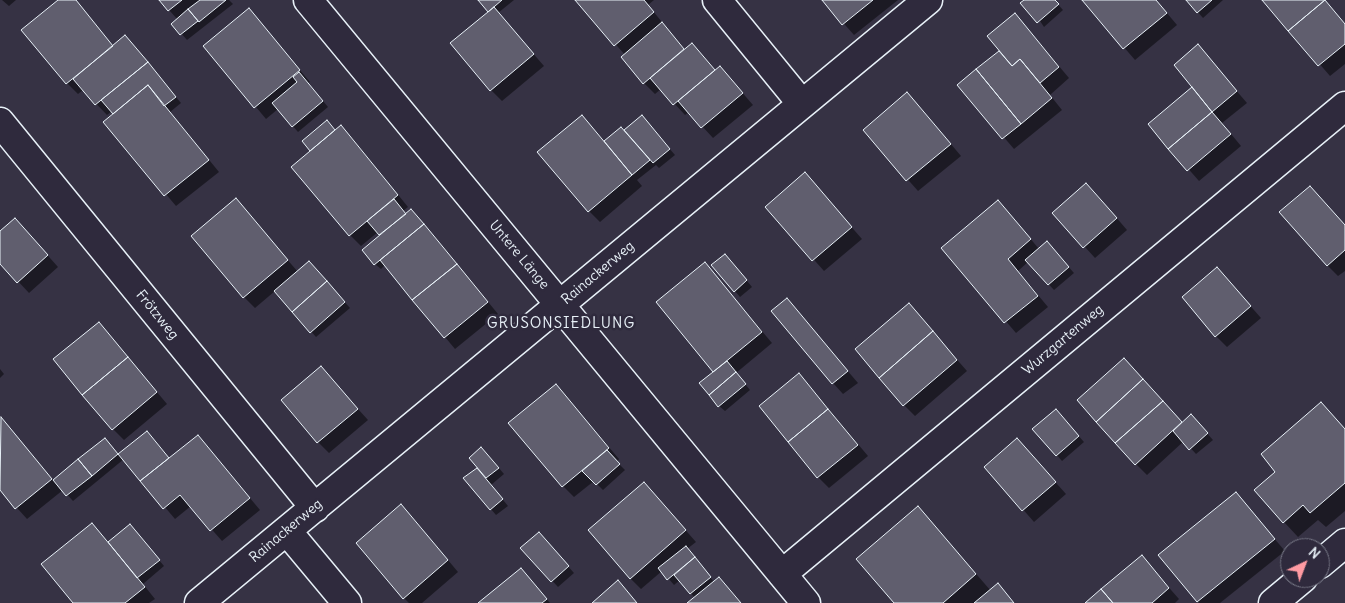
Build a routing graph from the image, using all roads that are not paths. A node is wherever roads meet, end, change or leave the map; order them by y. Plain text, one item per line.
1 (308, 0) edge
2 (717, 0) edge
3 (928, 0) edge
4 (802, 104) junction
5 (1345, 106) edge
6 (0, 122) edge
7 (559, 305) junction
8 (315, 508) junction
9 (287, 531) junction
10 (1345, 543) edge
11 (1330, 556) edge
12 (782, 574) junction
13 (1291, 588) edge
14 (200, 603) edge
15 (346, 603) edge
16 (806, 603) edge
17 (1273, 603) edge

1 - 7 street, Untere Länge
2 - 4 street
3 - 4 street, Rainackerweg
4 - 7 street, Rainackerweg
5 - 12 street, Wurzgartenweg
6 - 8 street, Frötzweg
7 - 8 street, Rainackerweg
7 - 12 street, Untere Länge
8 - 9 street, Rainackerweg
9 - 14 street, Rainackerweg
9 - 15 street
10 - 11 street
12 - 16 street, Untere Länge
13 - 17 street

